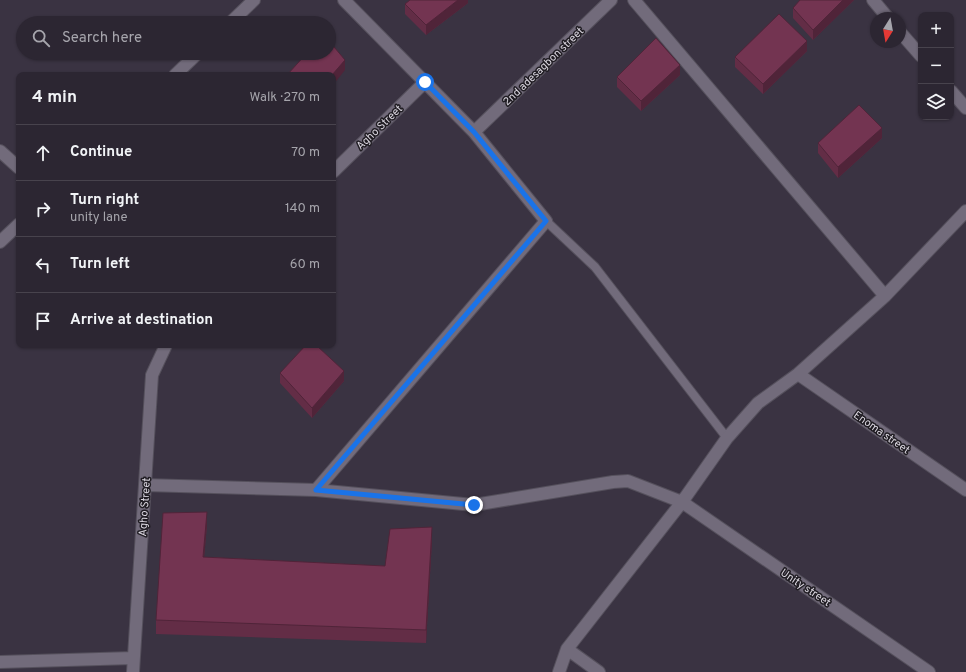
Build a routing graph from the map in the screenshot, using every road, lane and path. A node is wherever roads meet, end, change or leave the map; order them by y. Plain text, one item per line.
1 (254, 0) edge
2 (344, 0) edge
3 (612, 0) edge
4 (634, 0) edge
5 (872, 0) edge
6 (883, 12) edge
7 (237, 16) edge
8 (906, 39) edge
9 (918, 53) edge
10 (191, 60) edge
11 (178, 72) edge
12 (425, 82) junction
13 (954, 94) edge
14 (966, 108) edge
15 (474, 132) junction
16 (0, 151) edge
17 (16, 165) edge
18 (336, 169) edge
19 (966, 211) edge
20 (546, 221) junction
21 (16, 227) edge
22 (0, 242) edge
23 (885, 296) junction
24 (165, 348) edge
25 (798, 374) junction
26 (727, 438) junction
27 (145, 485) junction
28 (316, 490) junction
29 (966, 490) edge
30 (682, 502) junction
31 (567, 649) junction
32 (133, 658) junction
33 (0, 662) edge
34 (133, 672) edge
35 (559, 672) edge
36 (599, 672) edge
37 (930, 672) edge

1 - 7 street
2 - 12 street
3 - 15 street, 2nd adesagbon street
4 - 23 street
5 - 6 street
8 - 9 street
10 - 11 street
12 - 15 street
12 - 18 street, Agho Street
13 - 14 street
15 - 20 street
16 - 17 street
19 - 23 street
20 - 26 lane
20 - 28 street
21 - 22 street
23 - 25 street
24 - 27 street, Agho Street
25 - 26 street
25 - 29 street, Enoma street
26 - 30 street
27 - 28 street, Unity street
27 - 32 street, Agho Street
28 - 30 street, Unity street
30 - 31 street
30 - 37 street, Unity street
31 - 35 street
31 - 36 street
32 - 33 street
32 - 34 street, Agho Street

